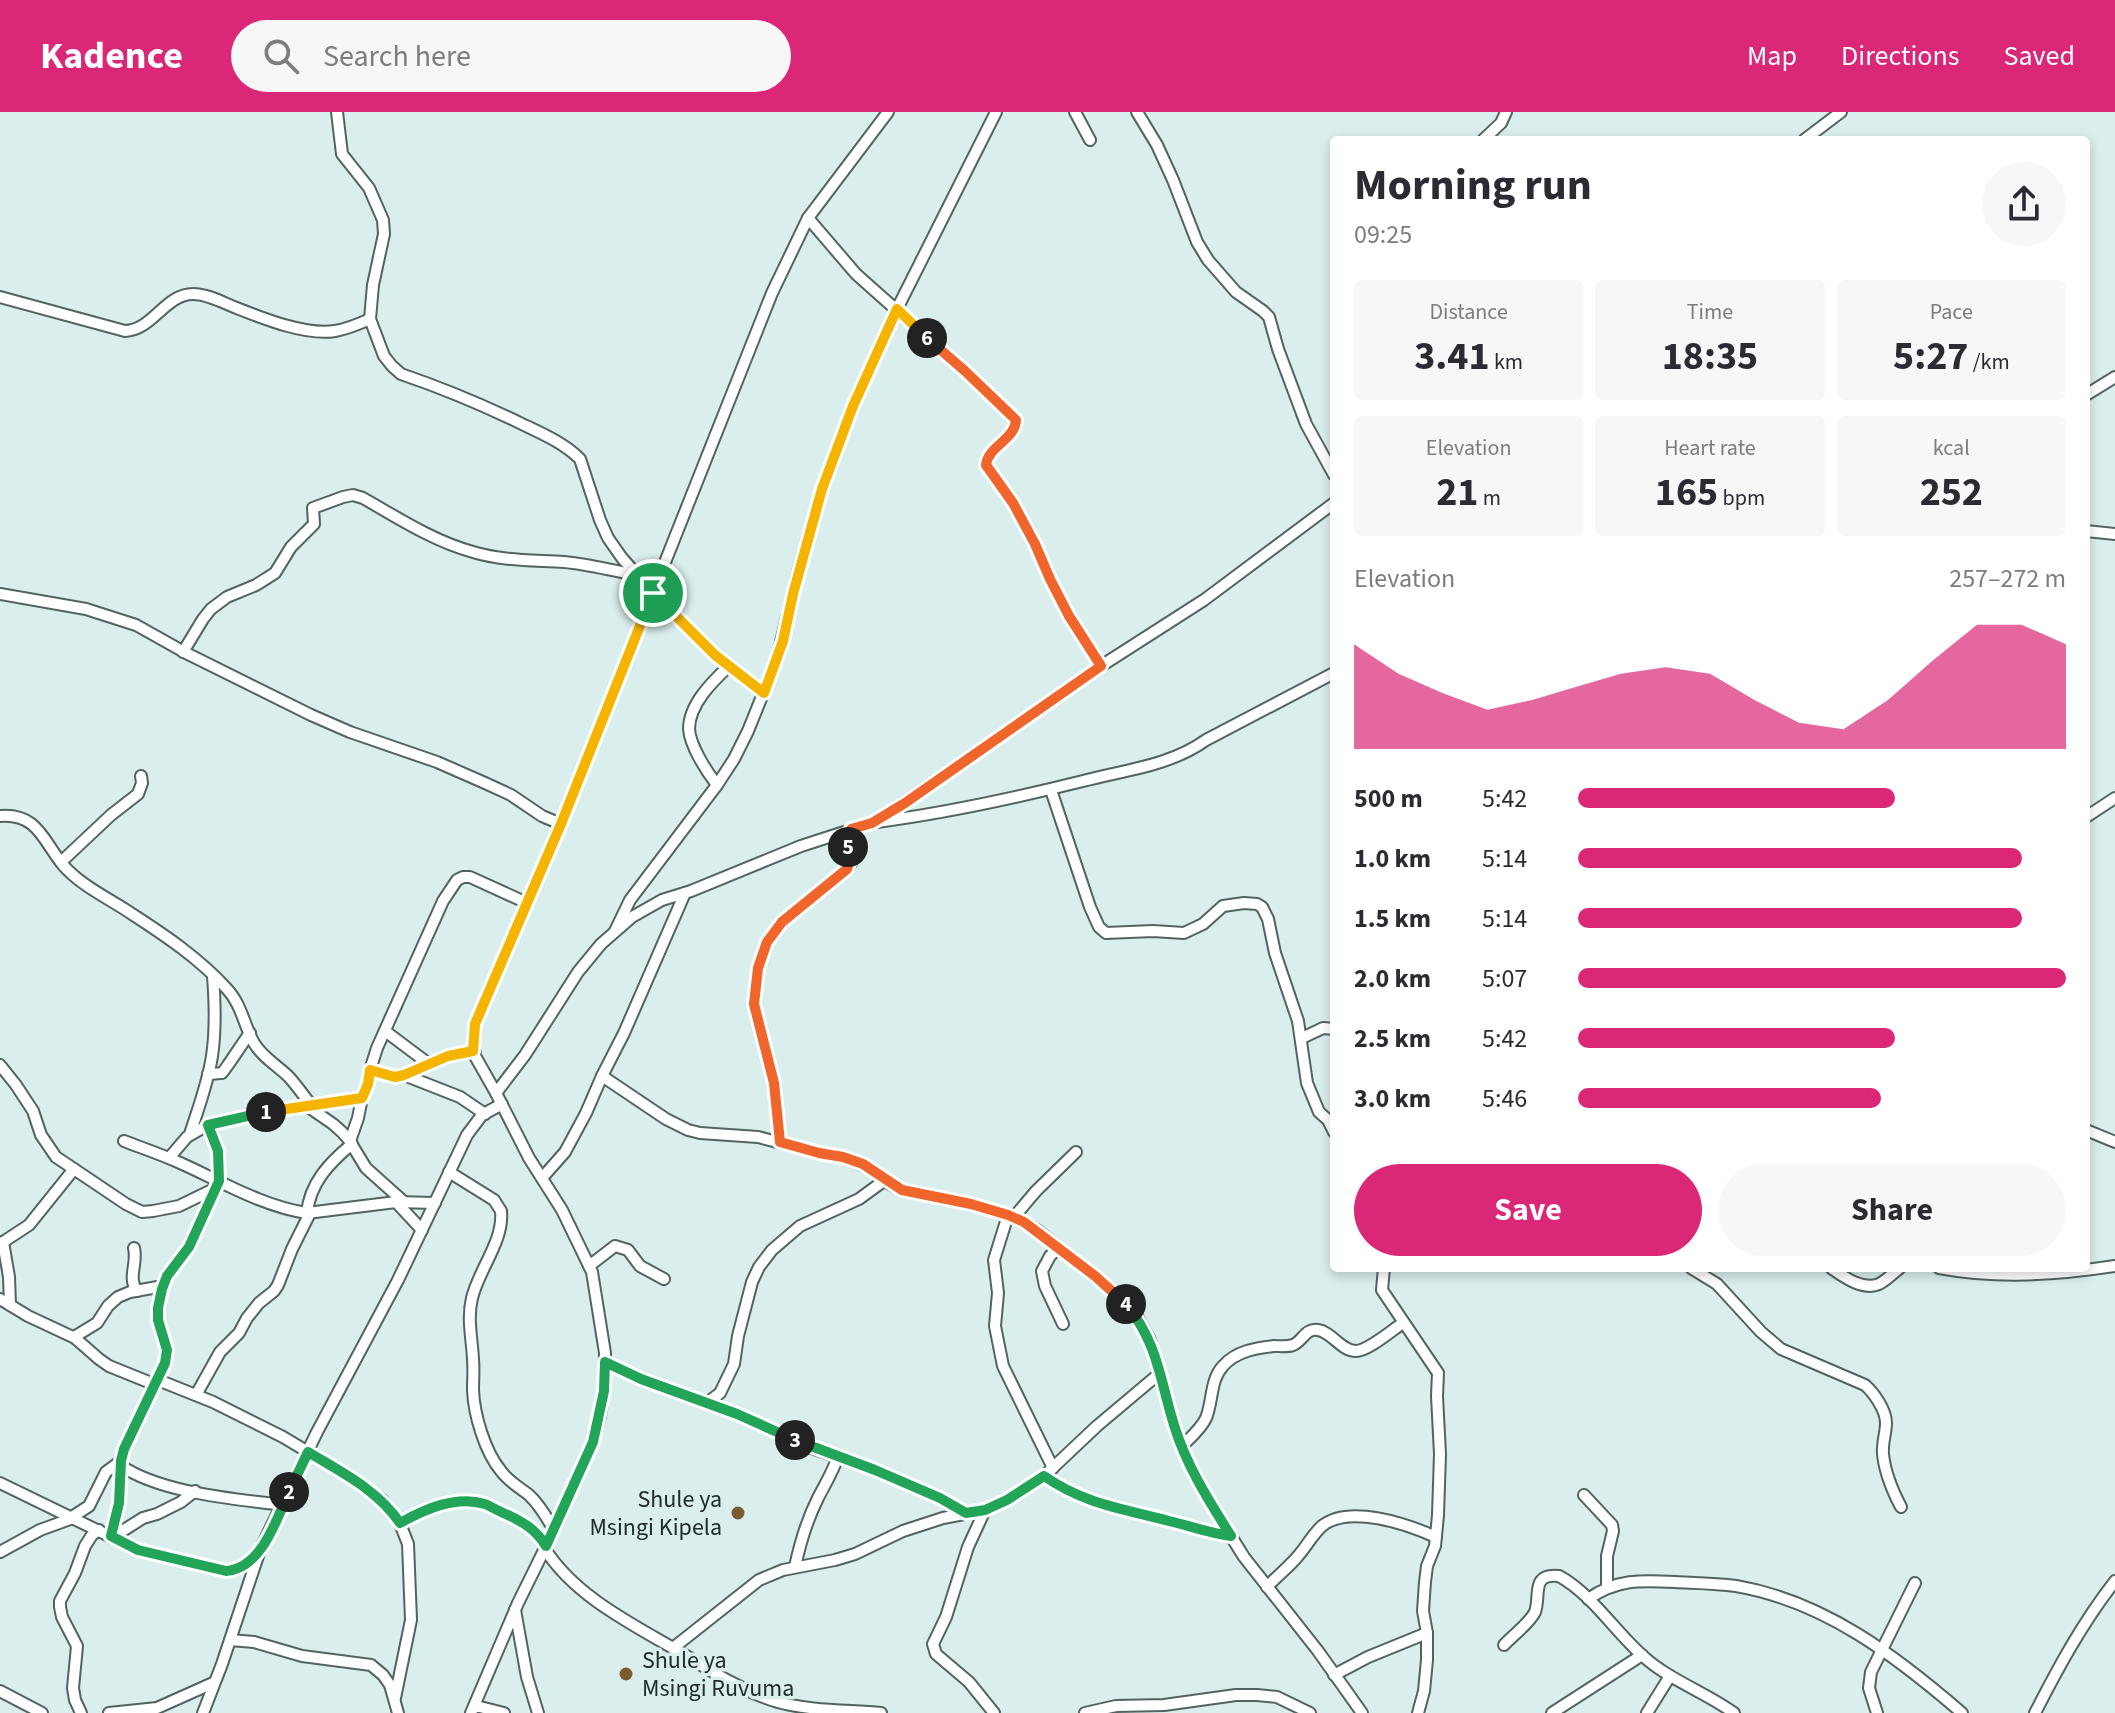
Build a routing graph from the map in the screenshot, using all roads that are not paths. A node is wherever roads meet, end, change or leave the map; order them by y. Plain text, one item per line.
1 (337, 112) edge
2 (888, 112) edge
3 (996, 112) edge
4 (1075, 112) edge
5 (1137, 112) edge
6 (1506, 112) edge
7 (1841, 112) edge
8 (1487, 136) edge
9 (1809, 136) edge
10 (1090, 140) dead end
11 (808, 218) junction
12 (0, 297) edge
13 (897, 309) junction
14 (370, 319) junction
15 (2115, 377) edge
16 (2090, 393) edge
17 (1330, 468) edge
18 (1330, 506) edge
19 (2090, 531) edge
20 (2115, 534) edge
21 (637, 575) junction
22 (653, 593) junction
23 (0, 594) edge
24 (183, 652) junction
25 (729, 666) junction
26 (1101, 666) junction
27 (1330, 675) edge
28 (764, 693) junction
29 (141, 776) dead end
30 (717, 785) junction
31 (1051, 790) junction
32 (2115, 798) edge
33 (2, 812) edge
34 (2090, 814) edge
35 (872, 823) junction
36 (561, 824) junction
37 (851, 829) junction
38 (61, 862) junction
39 (685, 893) junction
40 (527, 903) junction
41 (614, 933) junction
42 (213, 975) junction
43 (1330, 1029) edge
44 (385, 1031) junction
45 (250, 1033) junction
46 (1302, 1038) junction
47 (473, 1051) junction
48 (429, 1064) junction
49 (0, 1065) edge
50 (370, 1070) junction
51 (208, 1074) junction
52 (404, 1075) junction
53 (602, 1076) junction
54 (496, 1093) junction
55 (362, 1098) junction
56 (502, 1104) junction
57 (309, 1106) junction
58 (485, 1114) junction
59 (1330, 1124) edge
60 (208, 1125) junction
61 (2090, 1132) edge
62 (190, 1134) junction
63 (124, 1141) dead end
64 (780, 1142) junction
65 (2115, 1142) edge
66 (351, 1143) junction
67 (1076, 1152) dead end
68 (169, 1158) junction
69 (74, 1169) junction
70 (449, 1172) junction
71 (542, 1178) junction
72 (885, 1180) junction
73 (217, 1185) junction
74 (400, 1202) junction
75 (435, 1203) junction
76 (309, 1213) junction
77 (1011, 1216) junction
78 (422, 1230) junction
79 (2, 1243) edge
80 (134, 1248) dead end
81 (1058, 1248) junction
82 (589, 1266) junction
83 (2115, 1266) edge
84 (2090, 1270) edge
85 (1384, 1272) edge
86 (1698, 1272) edge
87 (1837, 1272) edge
88 (1895, 1272) edge
89 (1968, 1272) edge
90 (2028, 1272) edge
91 (664, 1279) dead end
92 (163, 1286) junction
93 (137, 1291) junction
94 (5, 1302) edge
95 (1403, 1323) junction
96 (1063, 1324) dead end
97 (74, 1337) junction
98 (605, 1362) junction
99 (1160, 1373) junction
100 (157, 1382) junction
101 (196, 1395) junction
102 (708, 1402) junction
103 (1182, 1446) junction
104 (308, 1452) junction
105 (838, 1456) junction
106 (120, 1463) junction
107 (1049, 1472) junction
108 (0, 1483) edge
109 (195, 1491) junction
110 (1584, 1495) dead end
111 (283, 1505) junction
112 (1901, 1507) dead end
113 (985, 1510) junction
114 (966, 1513) junction
115 (72, 1518) junction
116 (400, 1523) junction
117 (99, 1530) junction
118 (554, 1530) junction
119 (111, 1535) junction
120 (1231, 1536) junction
121 (1436, 1537) junction
122 (546, 1547) junction
123 (260, 1550) junction
124 (0, 1552) edge
125 (795, 1567) junction
126 (2115, 1581) edge
127 (1915, 1583) dead end
128 (1267, 1587) junction
129 (1607, 1588) junction
130 (1588, 1599) junction
131 (515, 1609) junction
132 (1427, 1633) junction
133 (230, 1640) junction
134 (1504, 1645) dead end
135 (673, 1648) junction
136 (1882, 1648) junction
137 (1642, 1655) junction
138 (1334, 1675) junction
139 (1670, 1676) junction
140 (214, 1683) junction
141 (0, 1691) edge
142 (395, 1698) junction
143 (472, 1710) edge
144 (867, 1712) edge
145 (42, 1713) edge
146 (81, 1713) edge
147 (109, 1713) edge
148 (203, 1713) edge
149 (398, 1713) edge
150 (504, 1713) edge
151 (538, 1713) edge
152 (881, 1713) edge
153 (994, 1713) edge
154 (1085, 1713) edge
155 (1310, 1713) edge
156 (1362, 1713) edge
157 (1418, 1713) edge
158 (1552, 1713) edge
159 (1647, 1713) edge
160 (1734, 1713) edge
161 (1877, 1713) edge
162 (1962, 1713) edge
163 (2035, 1713) edge

1 - 14 street
2 - 11 street
3 - 13 street
4 - 10 street
5 - 17 street
6 - 8 street
7 - 9 street
11 - 13 street
11 - 22 street
12 - 14 street
13 - 26 street
13 - 28 street
14 - 21 street
15 - 16 street
18 - 26 street
19 - 20 street
21 - 22 street
21 - 24 street
22 - 25 street
22 - 36 street
23 - 24 street
24 - 36 street
25 - 28 street
25 - 30 street
26 - 35 street
27 - 31 street
28 - 30 street
29 - 38 street
30 - 41 street
31 - 35 street
31 - 46 street
32 - 34 street
33 - 38 street
35 - 37 street
36 - 40 street
37 - 39 street
37 - 64 street
38 - 42 street
39 - 41 street
39 - 53 street
40 - 44 street
40 - 47 street
41 - 54 street
42 - 45 street
42 - 51 street
43 - 46 street
44 - 48 street
44 - 50 street
45 - 51 street
45 - 57 street
46 - 59 street
47 - 48 street
47 - 54 street
48 - 52 street
49 - 69 street
50 - 52 street
50 - 55 street
51 - 62 street
52 - 58 street
53 - 64 street
53 - 71 street
54 - 56 street
55 - 57 street
55 - 66 street
56 - 58 street
56 - 71 street
57 - 60 street
57 - 66 street
58 - 70 street
60 - 62 street
60 - 73 street
61 - 65 street
62 - 68 street
63 - 68 street
64 - 72 street
66 - 74 street
66 - 76 street
67 - 77 street
68 - 73 street
69 - 73 street
69 - 79 street
70 - 75 street
70 - 118 street
71 - 82 street
72 - 77 street
72 - 102 street
73 - 76 street
73 - 92 street
74 - 75 street
74 - 76 street
74 - 78 street
75 - 78 street
76 - 101 street
77 - 81 street
77 - 107 street
78 - 104 street
79 - 94 street
80 - 93 street
81 - 96 street
81 - 99 street
82 - 91 street
82 - 98 street
83 - 84 street
85 - 95 street
86 - 112 street
87 - 88 street
89 - 90 street
92 - 93 street
92 - 100 street
93 - 97 street
94 - 97 street
95 - 103 street
95 - 121 street
97 - 100 street
98 - 102 street
98 - 118 street
99 - 103 street
99 - 107 street
100 - 101 street
100 - 106 street
101 - 104 street
102 - 105 street
103 - 120 street
104 - 111 street
104 - 116 street
105 - 114 street
105 - 125 street
106 - 109 street
106 - 115 street
106 - 119 street
107 - 113 street
107 - 120 street
108 - 115 street
109 - 111 street
109 - 119 street
110 - 129 street
111 - 123 street
113 - 114 street
113 - 153 street
114 - 125 street
115 - 117 street
115 - 124 street
116 - 122 street
116 - 142 street
117 - 119 street
117 - 146 street
118 - 122 street
119 - 123 street
120 - 128 street
121 - 128 street
121 - 132 street
122 - 131 street
122 - 135 street
123 - 133 street
125 - 135 street
126 - 163 street
127 - 136 street
128 - 138 street
129 - 130 street
129 - 136 street
130 - 134 street
130 - 137 street
131 - 143 street
131 - 151 street
132 - 138 street
132 - 157 street
133 - 140 street
133 - 142 street
135 - 144 street
136 - 161 street
136 - 162 street
137 - 139 street
137 - 158 street
138 - 156 street
139 - 159 street
139 - 160 street
140 - 147 street
140 - 148 street
141 - 145 street
142 - 149 street
143 - 150 street
144 - 152 street
154 - 155 street

